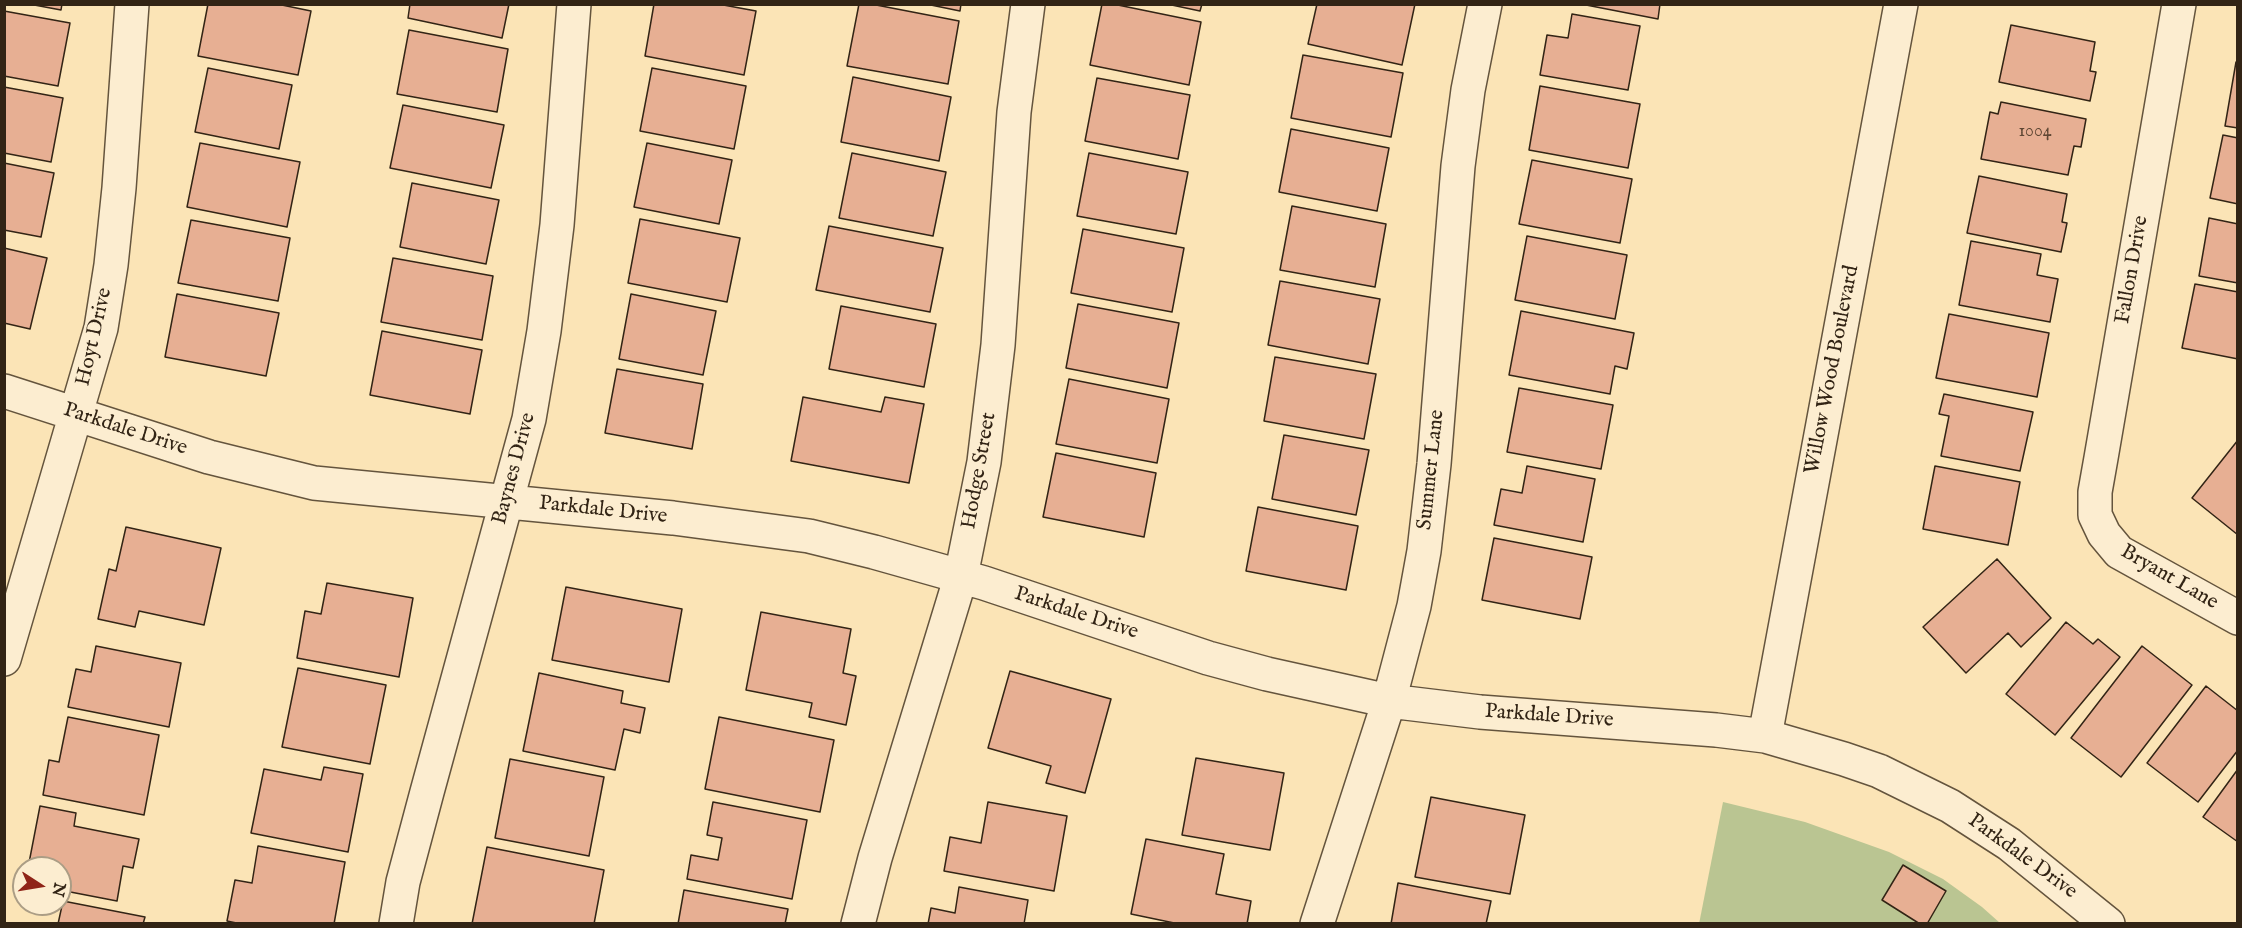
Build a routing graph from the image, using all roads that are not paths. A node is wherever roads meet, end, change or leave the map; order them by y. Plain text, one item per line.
1 (132, 4) edge
2 (574, 4) edge
3 (1028, 4) edge
4 (1485, 4) edge
5 (1901, 4) edge
6 (2179, 4) edge
7 (4, 391) edge
8 (76, 414) junction
9 (506, 502) junction
10 (2104, 534) joint
11 (960, 576) junction
12 (2238, 618) edge
13 (4, 659) edge
14 (1389, 701) junction
15 (1765, 736) junction
16 (396, 924) edge
17 (858, 924) edge
18 (1317, 924) edge
19 (2108, 924) edge

1 - 8 street, Hoyt Drive
2 - 9 street, Baynes Drive
3 - 11 street, Hodge Street
4 - 14 street, Summer Lane
5 - 15 street, Willow Wood Boulevard
6 - 10 street, Fallon Drive
7 - 8 street, Parkdale Drive
8 - 9 street, Parkdale Drive
8 - 13 street, Hoyt Drive
9 - 11 street, Parkdale Drive
9 - 16 street, Baynes Drive
10 - 12 street, Bryant Lane
11 - 14 street, Parkdale Drive
11 - 17 street, Hodge Street
14 - 15 street, Parkdale Drive
14 - 18 street, Summer Lane
15 - 19 street, Parkdale Drive

